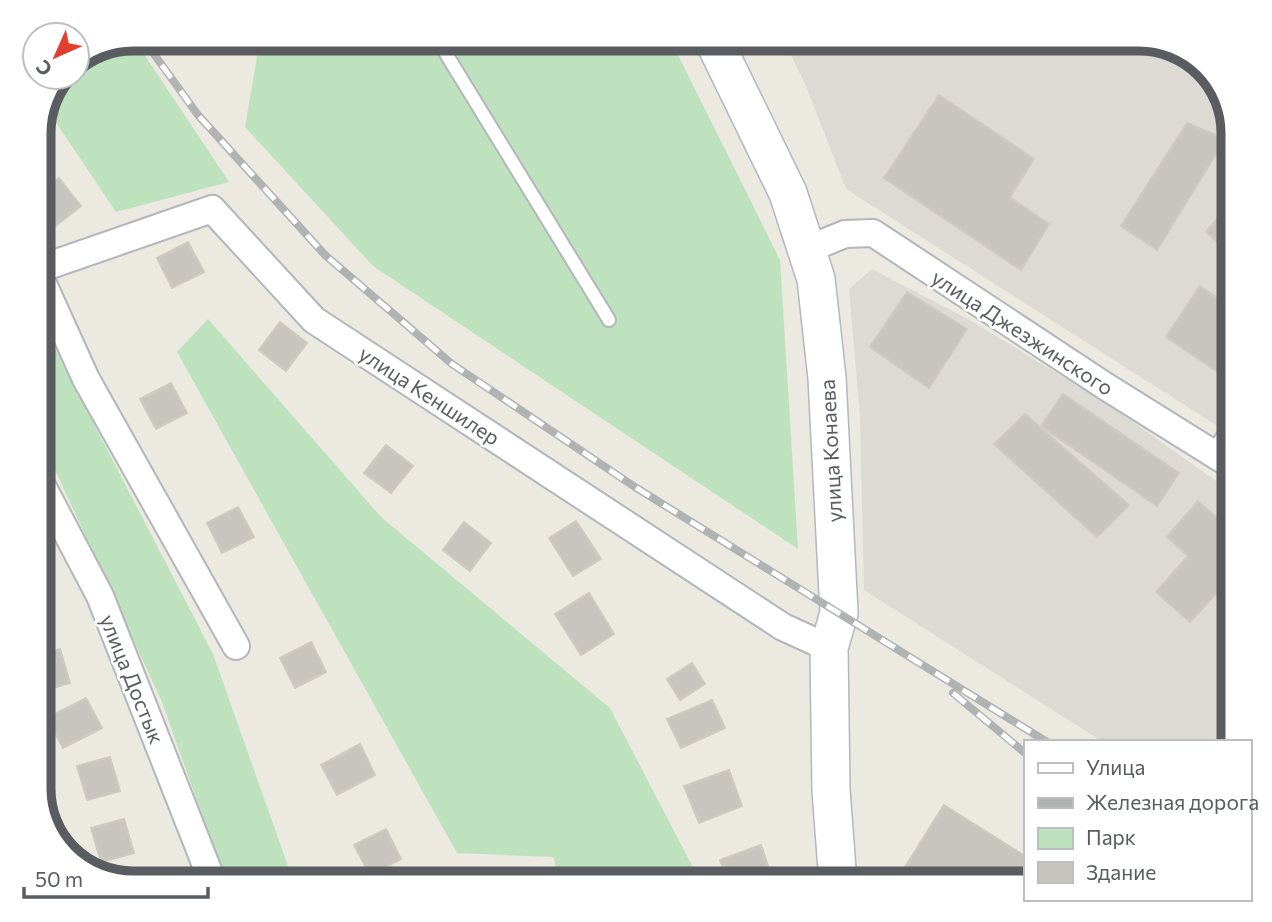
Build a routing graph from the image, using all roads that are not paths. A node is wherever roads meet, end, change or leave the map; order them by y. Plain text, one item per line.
1 (445, 51) edge
2 (719, 51) edge
3 (806, 250) junction
4 (51, 268) edge
5 (51, 299) edge
6 (609, 320) dead end
7 (1221, 458) edge
8 (51, 503) edge
9 (236, 646) dead end
10 (829, 648) junction
11 (208, 871) edge
12 (837, 871) edge

1 - 6 lane
2 - 3 main road, улица Конаева
3 - 7 street, улица Джезжинского
3 - 10 main road, улица Конаева
4 - 10 street, улица Кеншилер
5 - 9 street
8 - 11 street, улица Достык
10 - 12 main road, улица Конаева

